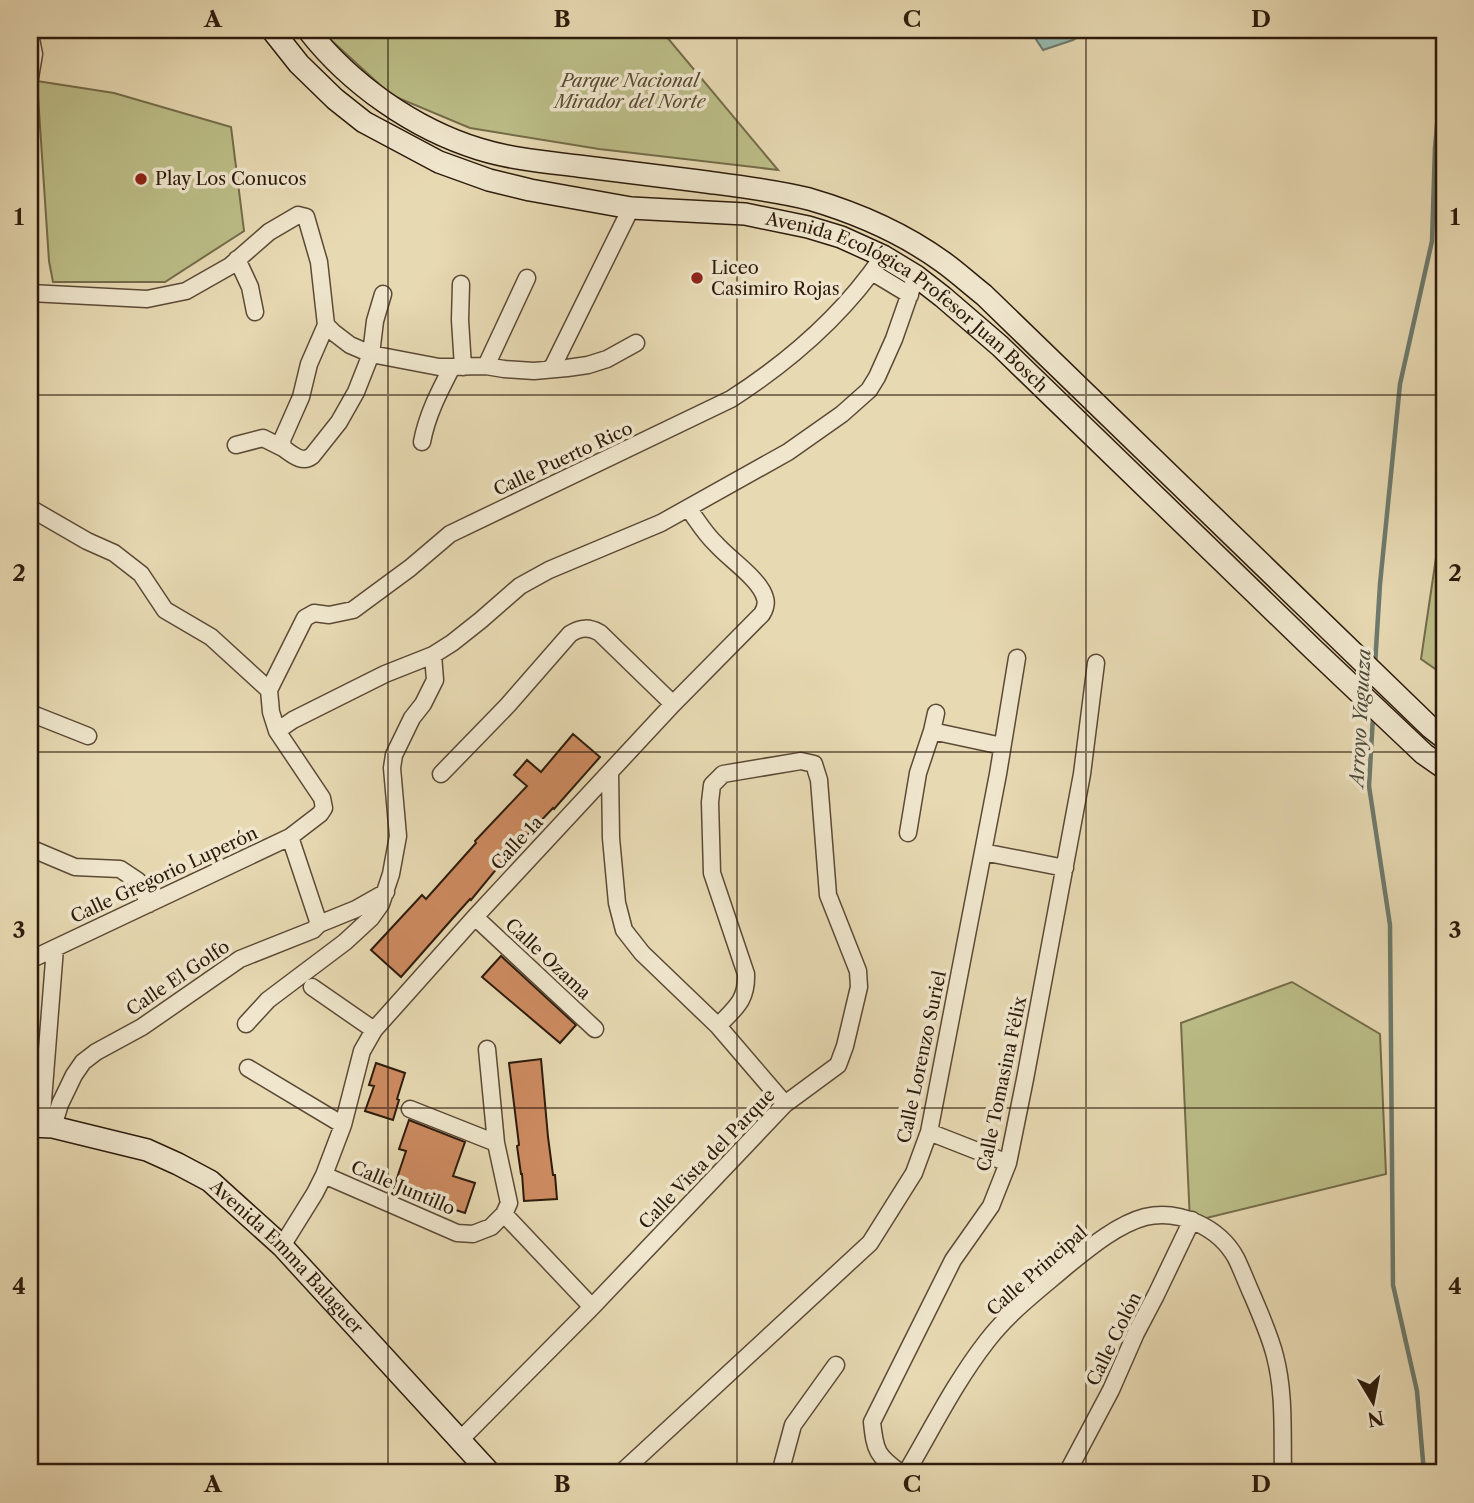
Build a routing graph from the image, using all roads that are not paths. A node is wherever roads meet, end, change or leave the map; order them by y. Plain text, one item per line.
1 (272, 30) edge
2 (308, 30) edge
3 (30, 34) edge
4 (30, 78) edge
5 (631, 208) junction
6 (237, 259) junction
7 (877, 264) junction
8 (527, 278) dead end
9 (461, 284) dead end
10 (913, 286) junction
11 (30, 293) edge
12 (383, 294) dead end
13 (255, 312) dead end
14 (326, 325) junction
15 (636, 343) dead end
16 (371, 354) junction
17 (486, 366) junction
18 (458, 367) junction
19 (548, 370) junction
20 (422, 442) dead end
21 (236, 445) dead end
22 (283, 448) junction
23 (30, 508) edge
24 (688, 508) junction
25 (1258, 559) junction
26 (1239, 577) junction
27 (433, 655) junction
28 (1017, 658) dead end
29 (1096, 663) dead end
30 (269, 690) junction
31 (673, 704) junction
32 (30, 713) edge
33 (936, 713) dead end
34 (277, 731) junction
35 (932, 731) junction
36 (1437, 732) edge
37 (88, 736) dead end
38 (1002, 746) junction
39 (1444, 768) edge
40 (610, 772) junction
41 (440, 774) dead end
42 (908, 833) dead end
43 (290, 837) junction
44 (30, 848) edge
45 (983, 852) junction
46 (1065, 868) junction
47 (386, 892) junction
48 (149, 904) junction
49 (475, 917) junction
50 (319, 924) junction
51 (55, 948) junction
52 (30, 960) edge
53 (312, 987) dead end
54 (246, 1024) dead end
55 (718, 1026) junction
56 (595, 1029) dead end
57 (374, 1030) junction
58 (487, 1049) dead end
59 (248, 1068) dead end
60 (785, 1104) junction
61 (410, 1109) dead end
62 (342, 1125) junction
63 (41, 1126) edge
64 (929, 1132) junction
65 (496, 1143) junction
66 (1008, 1163) junction
67 (324, 1175) junction
68 (504, 1214) junction
69 (1192, 1220) junction
70 (282, 1246) junction
71 (592, 1307) junction
72 (836, 1365) dead end
73 (460, 1440) junction
74 (489, 1473) edge
75 (621, 1473) edge
76 (780, 1473) edge
77 (904, 1473) edge
78 (1067, 1473) edge
79 (1283, 1473) edge

1 - 5 street, Avenida Ecológica Profesor Juan Bosch
2 - 25 street, Avenida Ecológica Profesor Juan Bosch
3 - 4 street
5 - 7 street, Avenida Ecológica Profesor Juan Bosch
5 - 19 street
6 - 11 street
6 - 13 street
6 - 14 street
7 - 10 street, Avenida Ecológica Profesor Juan Bosch
7 - 30 street, Calle Puerto Rico
8 - 17 street
9 - 18 street
10 - 24 street
10 - 26 street, Avenida Ecológica Profesor Juan Bosch
12 - 16 street
14 - 16 street
14 - 22 street
15 - 19 street
16 - 18 street
16 - 22 street
17 - 18 street
17 - 19 street
18 - 20 street
21 - 22 street
23 - 30 street
24 - 27 street
24 - 31 street, Calle 1a
25 - 26 street
25 - 36 street, Avenida Ecológica Profesor Juan Bosch
26 - 39 street, Avenida Ecológica Profesor Juan Bosch
27 - 34 street
27 - 47 street
28 - 38 street, Calle Lorenzo Suriel
29 - 46 street, Calle Tomasina Félix
30 - 34 street, Calle Gregorio Luperón
31 - 40 street, Calle 1a
31 - 41 street
32 - 37 street
33 - 35 street
34 - 43 street, Calle Gregorio Luperón
35 - 38 street
35 - 42 street
38 - 45 street, Calle Lorenzo Suriel
40 - 49 street, Calle 1a
40 - 55 street
43 - 48 street, Calle Gregorio Luperón
43 - 50 street
44 - 48 street
45 - 46 street
45 - 64 street, Calle Lorenzo Suriel
46 - 66 street, Calle Tomasina Félix
47 - 50 street, Calle El Golfo
47 - 54 street
48 - 51 street, Calle Gregorio Luperón
49 - 56 street, Calle Ozama
49 - 57 street, Calle 1a
50 - 63 street, Calle El Golfo
51 - 52 street, Calle Gregorio Luperón
51 - 63 street
53 - 57 street
55 - 60 street
55 - 60 street, Calle Vista del Parque
57 - 62 street, Calle 1a
58 - 65 street
59 - 62 street
60 - 71 street, Calle Vista del Parque
61 - 65 street
62 - 67 street, Calle 1a
63 - 70 street, Avenida Emma Balaguer
64 - 66 street
64 - 75 street, Calle Lorenzo Suriel
65 - 68 street
66 - 77 street, Calle Tomasina Félix
67 - 68 street, Calle Juntillo
67 - 70 street, Calle 1a
68 - 71 street
69 - 77 street, Calle Principal
69 - 78 street, Calle Colón
69 - 79 street, Calle Principal
70 - 73 street, Avenida Emma Balaguer
71 - 73 street, Calle Vista del Parque
72 - 76 street
73 - 74 street, Avenida Emma Balaguer

